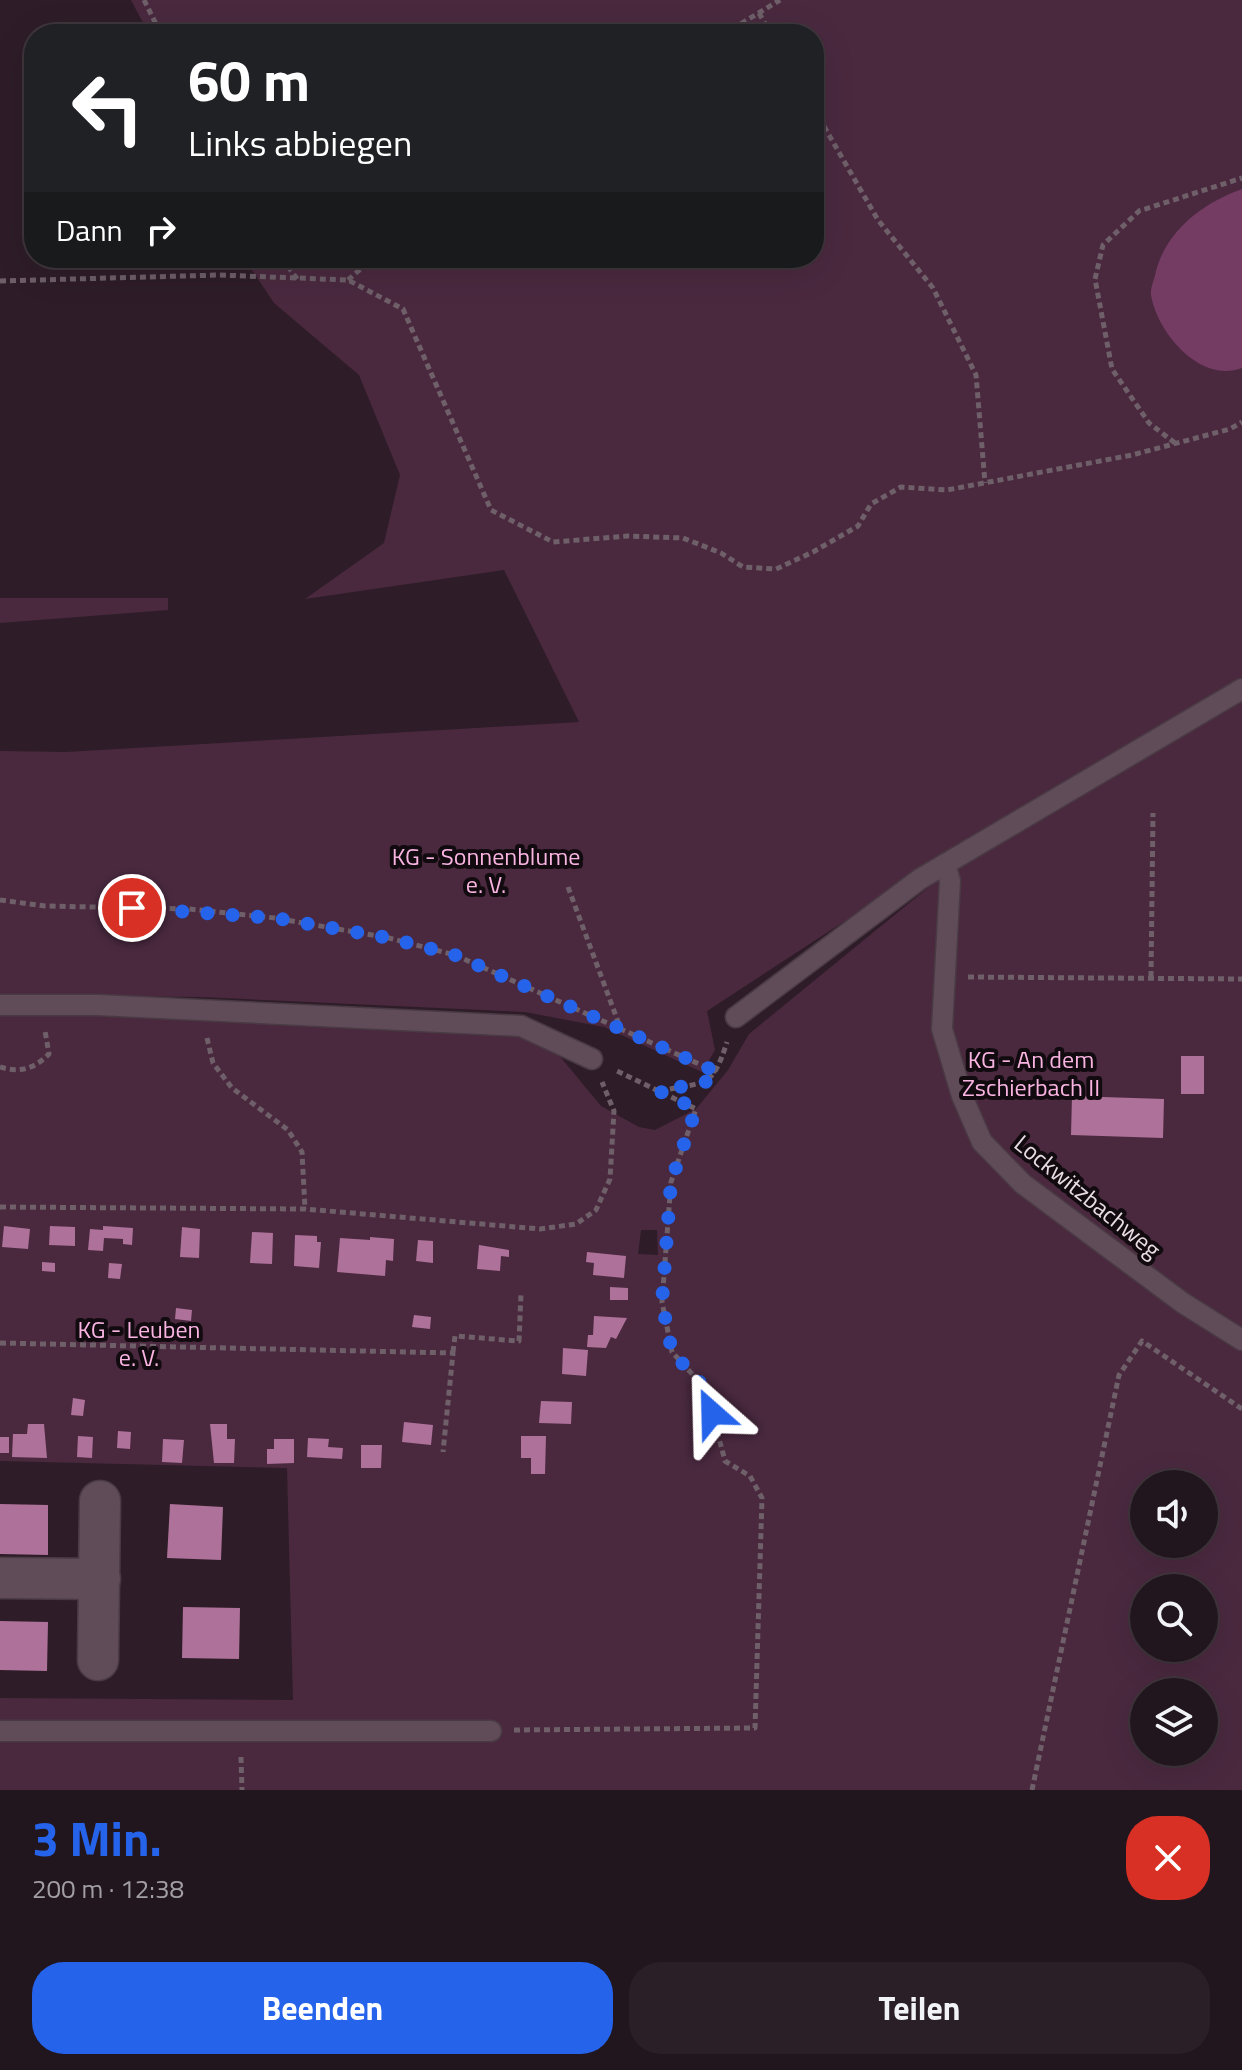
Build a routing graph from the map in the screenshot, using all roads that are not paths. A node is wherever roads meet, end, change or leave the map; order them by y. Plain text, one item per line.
1 (1242, 689) edge
2 (945, 864) junction
3 (0, 1005) edge
4 (736, 1017) dead end
5 (592, 1059) road end
6 (1242, 1340) edge
7 (100, 1501) dead end
8 (0, 1578) edge
9 (100, 1579) junction
10 (98, 1660) dead end
11 (0, 1731) edge
12 (491, 1731) road end

1 - 2 lane
2 - 4 lane
2 - 6 lane, Lockwitzbachweg
3 - 5 lane
7 - 9 street
8 - 9 street
9 - 10 street
11 - 12 lane

